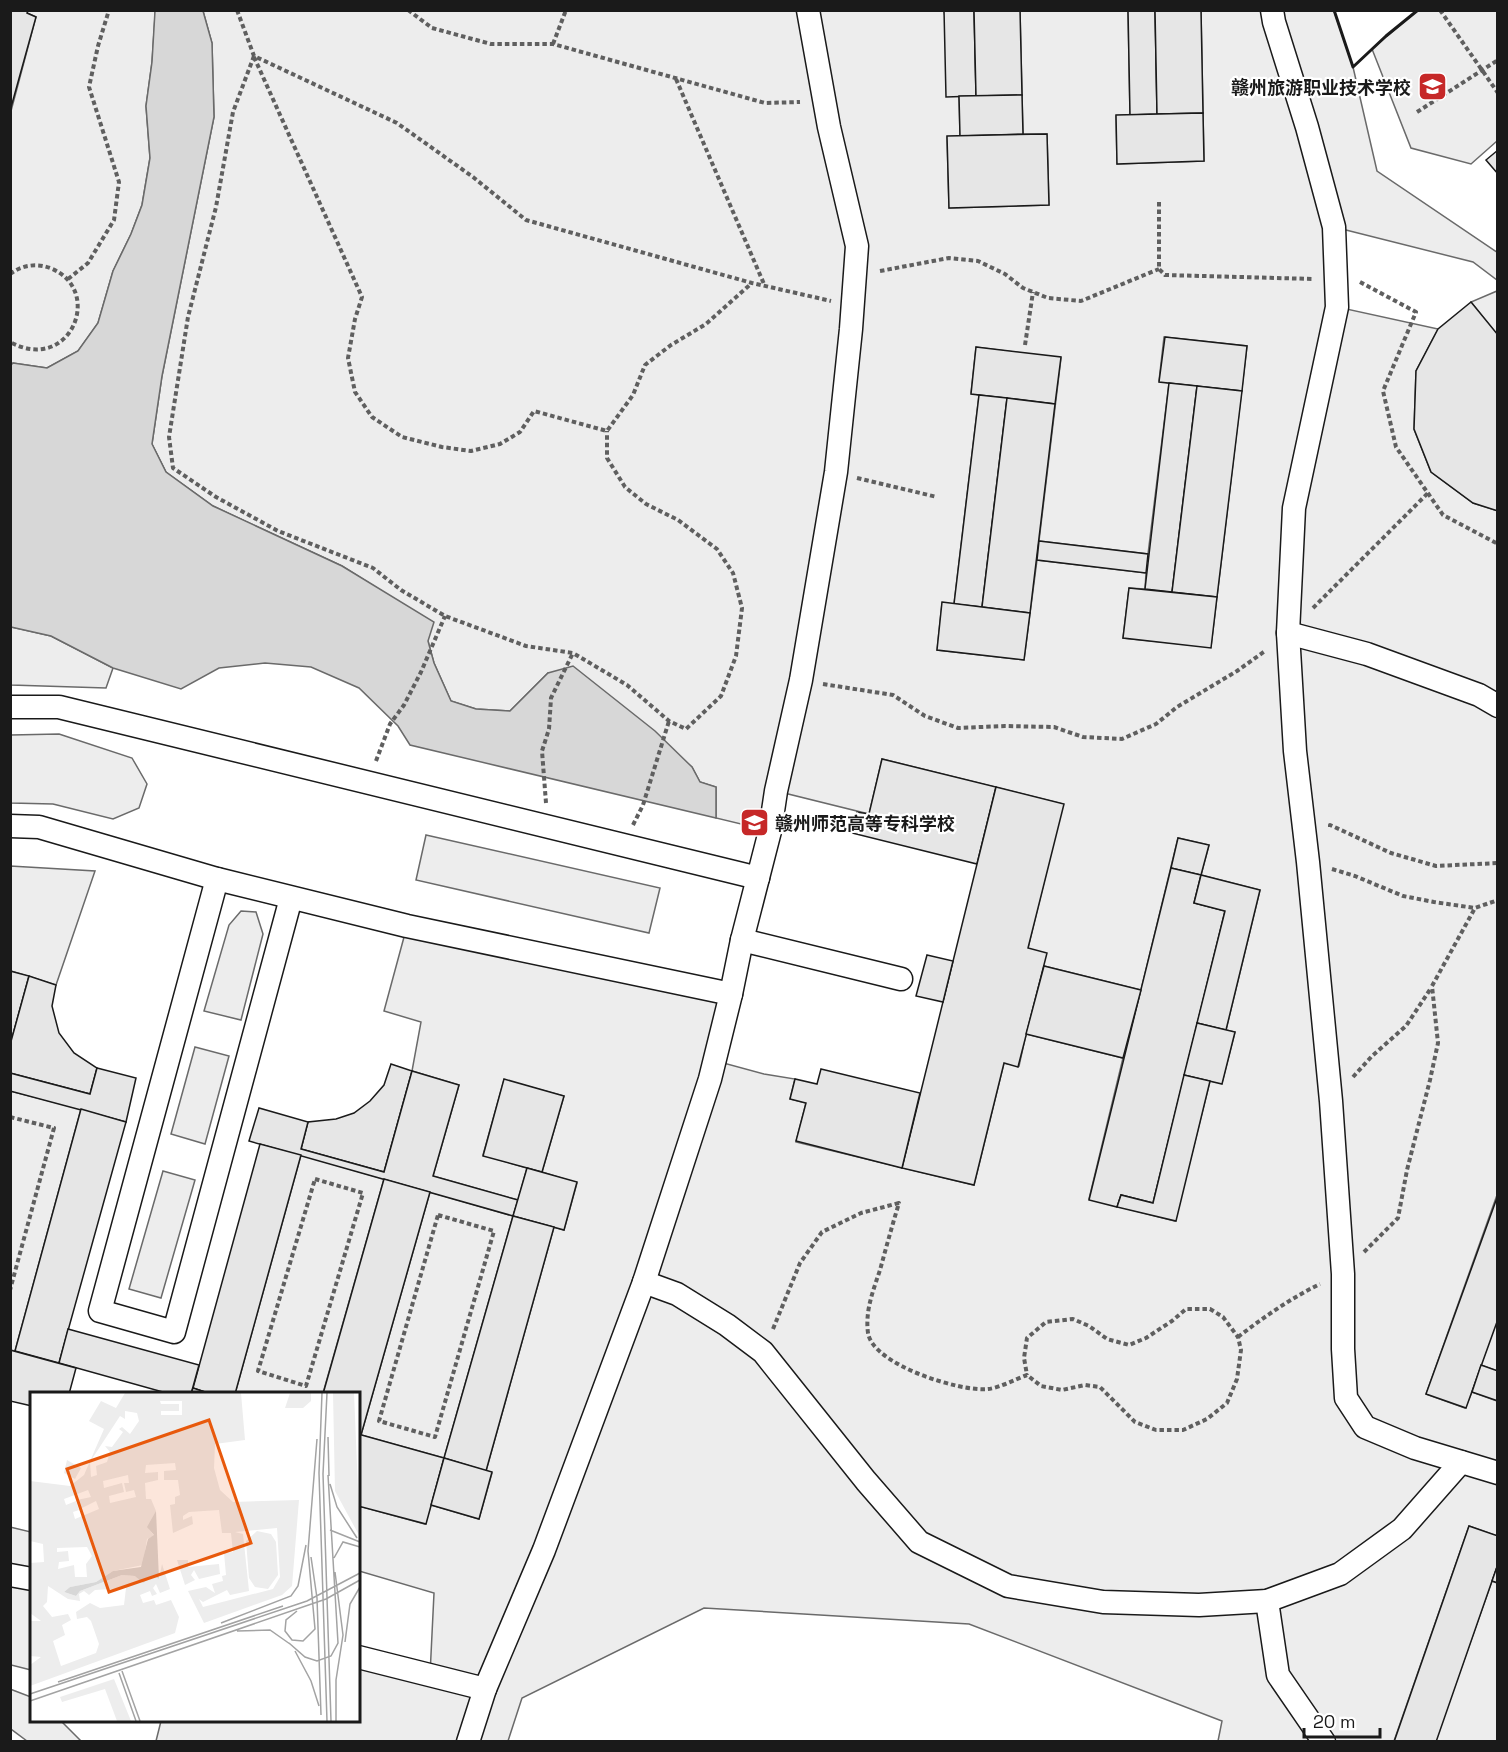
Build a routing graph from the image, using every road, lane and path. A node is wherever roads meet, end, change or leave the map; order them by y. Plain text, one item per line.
1 (109, 10) edge
2 (237, 10) edge
3 (408, 10) edge
4 (566, 10) edge
5 (808, 10) edge
6 (1272, 10) edge
7 (1440, 10) edge
8 (553, 44) junction
9 (254, 56) junction
10 (1497, 60) edge
11 (1481, 70) junction
12 (676, 78) junction
13 (1497, 93) edge
14 (825, 101) junction
15 (1417, 112) dead end
16 (1159, 202) dead end
17 (1159, 269) junction
18 (10, 274) edge
19 (1336, 274) junction
20 (855, 276) junction
21 (68, 279) junction
22 (752, 284) junction
23 (764, 285) junction
24 (1033, 292) junction
25 (852, 306) junction
26 (10, 342) edge
27 (1025, 345) dead end
28 (607, 430) junction
29 (836, 472) junction
30 (1428, 493) junction
31 (937, 496) dead end
32 (1497, 544) edge
33 (445, 616) junction
34 (1288, 633) junction
35 (573, 653) junction
36 (801, 680) junction
37 (1497, 706) edge
38 (10, 707) edge
39 (669, 721) junction
40 (368, 783) junction
41 (545, 783) dead end
42 (643, 805) dead end
43 (10, 826) edge
44 (1331, 836) dead end
45 (1334, 859) dead end
46 (1308, 862) junction
47 (1497, 863) edge
48 (1335, 870) junction
49 (758, 878) junction
50 (217, 879) junction
51 (291, 898) junction
52 (1497, 900) edge
53 (1475, 908) junction
54 (742, 940) junction
55 (902, 979) dead end
56 (1432, 986) junction
57 (731, 994) junction
58 (1330, 1101) junction
59 (10, 1117) edge
60 (363, 1193) joint
61 (494, 1231) joint
62 (1343, 1274) junction
63 (644, 1282) junction
64 (10, 1290) edge
65 (1238, 1337) junction
66 (764, 1352) junction
67 (1027, 1375) junction
68 (1461, 1462) junction
69 (1497, 1473) edge
70 (10, 1575) edge
71 (30, 1579) edge
72 (1267, 1601) junction
73 (360, 1658) edge
74 (485, 1689) junction
75 (468, 1742) edge
76 (1324, 1742) edge

1 - 21 path
2 - 9 path
3 - 8 path
4 - 8 path
5 - 14 street
6 - 19 street
7 - 11 path
8 - 12 path
9 - 22 path
9 - 28 path
9 - 33 path
10 - 11 path
11 - 13 path
11 - 15 path
12 - 14 path
12 - 23 path
14 - 20 street
16 - 17 path
17 - 19 path
17 - 24 path
18 - 21 path
19 - 30 path
19 - 34 street
20 - 24 path
20 - 25 street
21 - 26 path
22 - 23 path
22 - 28 path
23 - 25 path
24 - 27 path
25 - 29 street
28 - 39 path
29 - 31 path
29 - 36 street
30 - 32 path
30 - 34 path
33 - 35 path
33 - 40 path
34 - 36 path
34 - 37 street
34 - 46 street
35 - 39 path
35 - 41 path
36 - 49 street
38 - 40 street
39 - 42 path
40 - 49 street
43 - 50 street
44 - 47 path
45 - 48 path
46 - 48 path
46 - 58 street
48 - 53 path
49 - 54 street
50 - 51 street
50 - 51 street
51 - 57 street
52 - 53 path
53 - 56 path
54 - 55 street
54 - 57 street
56 - 58 path
56 - 62 path
57 - 63 street
58 - 62 street
59 - 64 path
60 - 60 path
61 - 61 path
62 - 65 path
62 - 68 street
63 - 66 street
63 - 74 street
65 - 67 path
65 - 67 path
66 - 67 path
66 - 72 street
68 - 69 street
68 - 72 street
70 - 71 street
72 - 76 street
73 - 74 street
74 - 75 street

